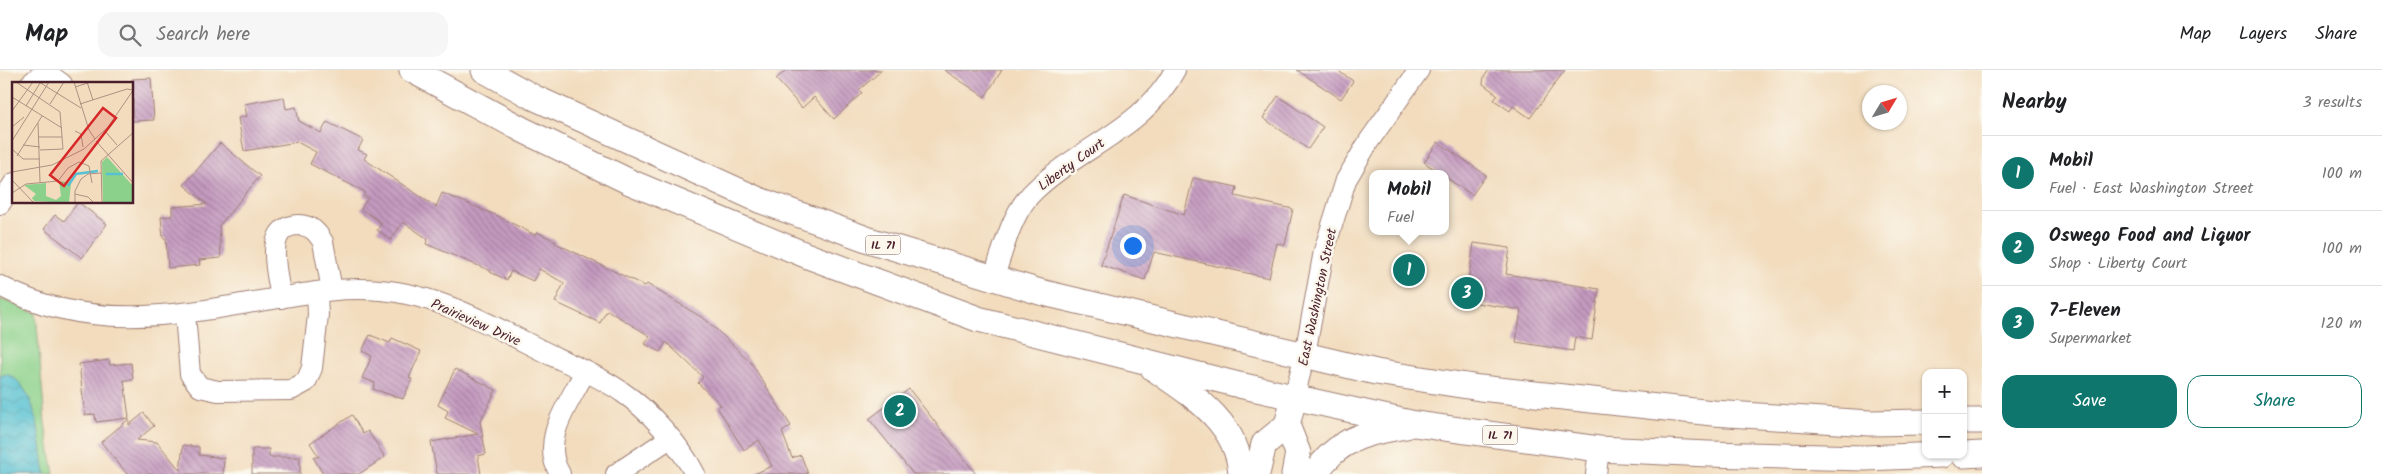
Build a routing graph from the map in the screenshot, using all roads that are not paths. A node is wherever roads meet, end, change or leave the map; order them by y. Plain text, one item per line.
1 (412, 70) edge
2 (484, 70) edge
3 (1175, 70) edge
4 (1419, 70) edge
5 (32, 82) edge
6 (59, 82) edge
7 (12, 186) edge
8 (0, 204) edge
9 (993, 279) junction
10 (0, 286) edge
11 (324, 291) junction
12 (281, 298) junction
13 (185, 314) junction
14 (1305, 354) junction
15 (1141, 360) junction
16 (585, 372) junction
17 (1294, 398) junction
18 (1982, 421) edge
19 (1922, 422) edge
20 (1967, 422) edge
21 (1415, 424) junction
22 (1287, 425) junction
23 (670, 438) junction
24 (1599, 449) junction
25 (1982, 454) edge
26 (1922, 455) edge
27 (1967, 455) edge
28 (560, 474) edge
29 (616, 474) edge
30 (695, 474) edge
31 (1241, 474) edge
32 (1257, 474) edge
33 (1294, 474) edge
34 (1315, 474) edge
35 (1596, 474) edge

1 - 15 main road, IL 71
2 - 9 main road, IL 71
3 - 9 street, Liberty Court
4 - 14 street, East Washington Street
5 - 6 street
7 - 8 street
9 - 14 main road, IL 71
10 - 13 street, Prairieview Drive
11 - 12 street, Prairieview Drive
11 - 12 street
11 - 13 street
11 - 16 street, Prairieview Drive
12 - 13 street, Prairieview Drive
14 - 17 street, East Washington Street
14 - 19 main road, IL 71
15 - 17 main road, IL 71
15 - 31 main road
16 - 23 street, Prairieview Drive
16 - 28 street
17 - 21 main road, IL 71
17 - 22 main road
18 - 20 main road
21 - 24 main road, IL 71
21 - 34 main road
22 - 32 main road
22 - 33 main road
23 - 29 street
23 - 30 street, Prairieview Drive
24 - 26 main road, IL 71
24 - 35 street
25 - 27 main road

